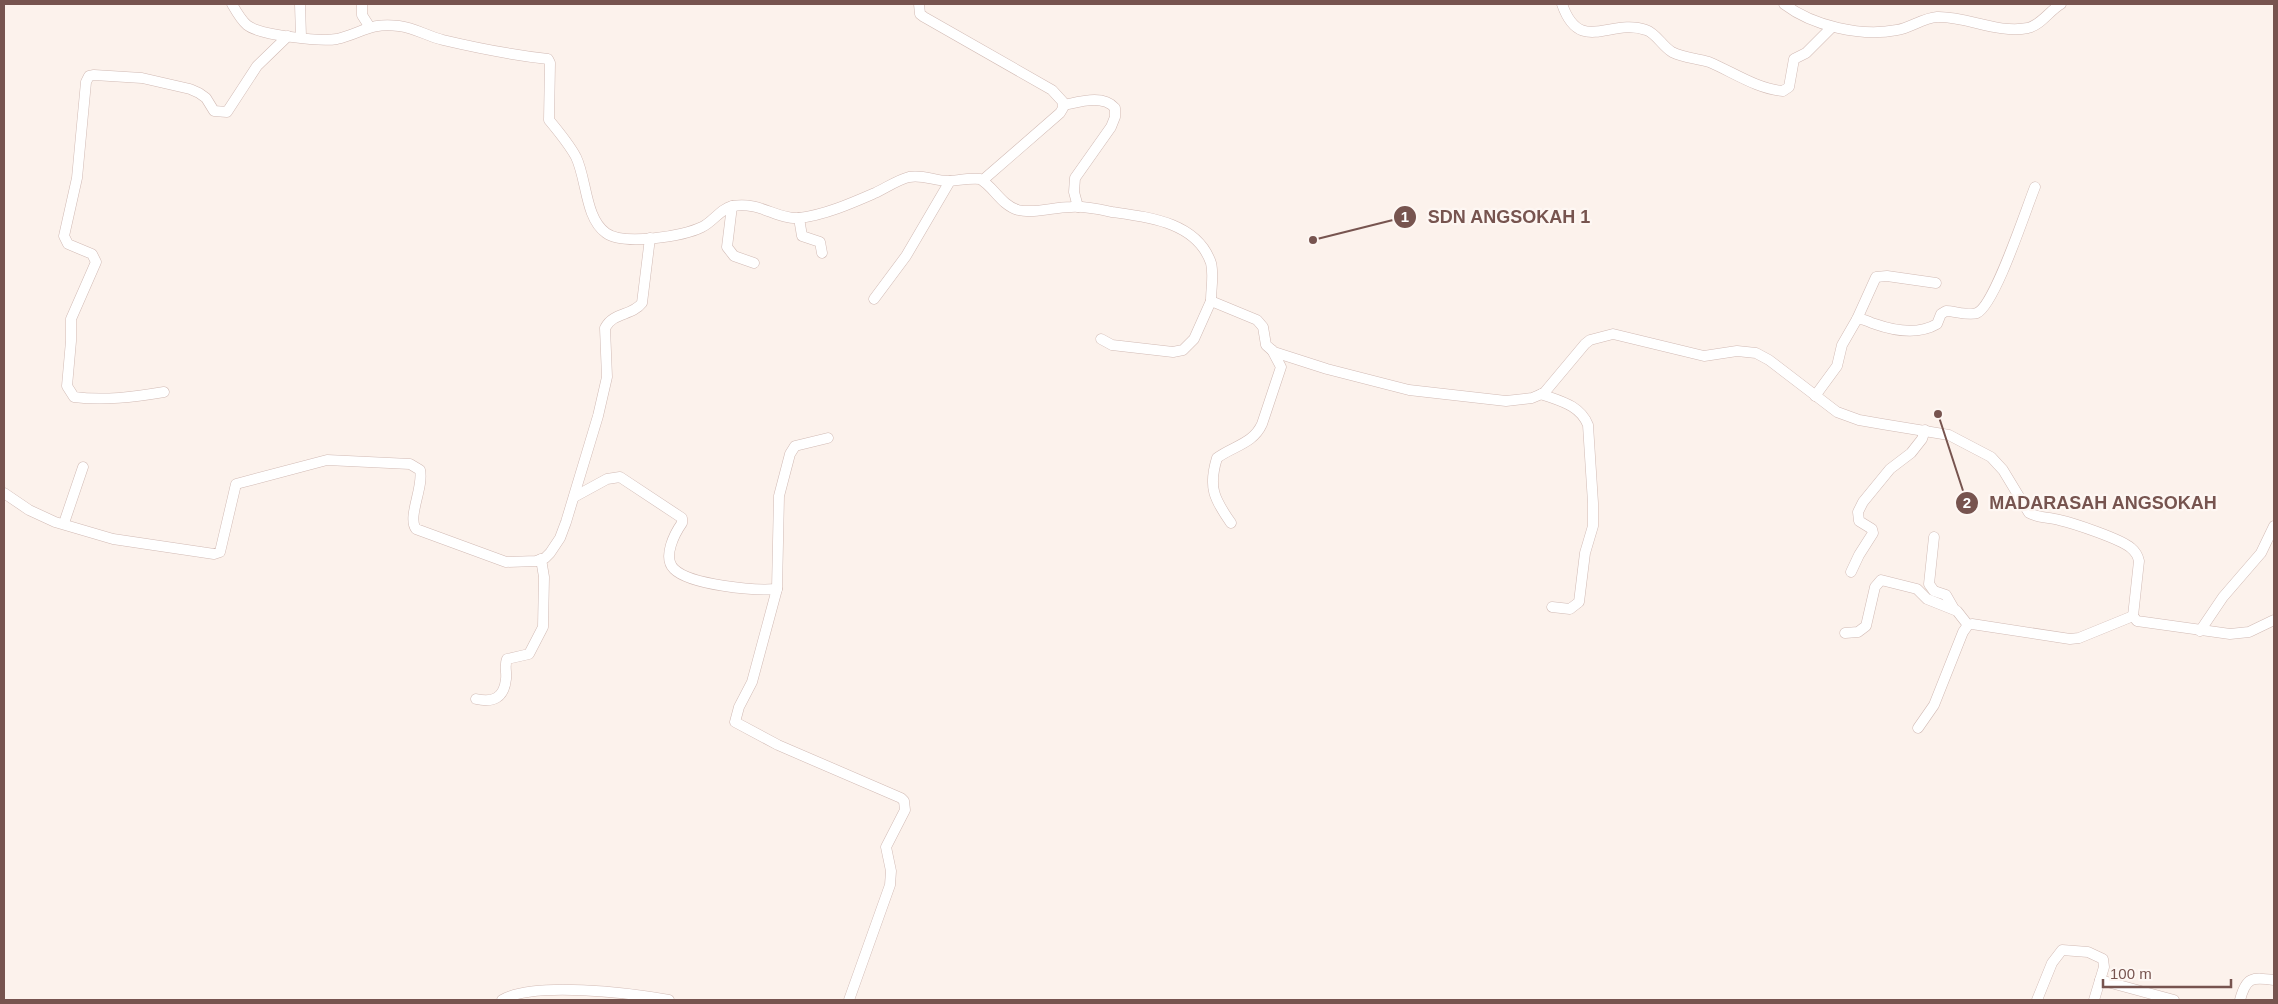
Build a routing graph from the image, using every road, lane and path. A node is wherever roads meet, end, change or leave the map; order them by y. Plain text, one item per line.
1 (232, 4) edge
2 (300, 4) edge
3 (362, 4) edge
4 (1562, 4) edge
5 (1784, 4) edge
6 (2061, 4) edge
7 (919, 9) edge
8 (369, 26) junction
9 (1832, 27) junction
10 (274, 28) dead end
11 (258, 31) junction
12 (288, 36) junction
13 (301, 37) junction
14 (1064, 105) junction
15 (983, 180) junction
16 (950, 181) junction
17 (2035, 187) dead end
18 (732, 206) junction
19 (1078, 207) junction
20 (799, 218) junction
21 (650, 238) junction
22 (822, 253) dead end
23 (754, 263) dead end
24 (1936, 283) dead end
25 (874, 299) dead end
26 (1211, 301) junction
27 (1857, 319) junction
28 (1101, 340) dead end
29 (1272, 350) junction
30 (164, 392) dead end
31 (1541, 394) junction
32 (1815, 396) junction
33 (1925, 430) junction
34 (828, 438) dead end
35 (83, 467) dead end
36 (4, 492) edge
37 (574, 497) junction
38 (1231, 522) dead end
39 (64, 523) junction
40 (2274, 526) edge
41 (1934, 537) dead end
42 (541, 559) junction
43 (1851, 572) dead end
44 (777, 590) junction
45 (1552, 607) dead end
46 (1954, 609) junction
47 (2133, 616) junction
48 (2274, 620) edge
49 (1968, 625) junction
50 (2200, 631) junction
51 (1845, 633) dead end
52 (476, 700) dead end
53 (1918, 728) dead end
54 (2100, 980) junction
55 (2274, 980) edge
56 (502, 1000) edge
57 (669, 1000) edge
58 (849, 1000) edge
59 (2037, 1000) edge
60 (2094, 1000) edge
61 (2174, 1000) edge
62 (2240, 1000) edge

1 - 11 street
2 - 13 street
3 - 8 street
4 - 9 street
5 - 9 street
6 - 9 street
7 - 14 street
8 - 13 street
8 - 21 street
10 - 11 street
11 - 12 street
12 - 13 street
12 - 30 street
14 - 15 street
14 - 19 street
15 - 16 street
15 - 19 street
16 - 20 street
16 - 25 street
17 - 27 street
18 - 20 street
18 - 21 street
18 - 23 street
19 - 26 street
20 - 22 street
21 - 37 street
24 - 27 street
26 - 28 street
26 - 29 street
27 - 32 street
29 - 31 street
29 - 38 street
31 - 32 street
31 - 45 street
32 - 33 street
33 - 43 street
33 - 47 street
34 - 44 street
35 - 39 street
36 - 39 street
37 - 42 street
37 - 44 street
39 - 42 street
40 - 50 street
41 - 46 street
42 - 52 street
44 - 58 street
46 - 49 street
46 - 51 street
47 - 49 street
47 - 50 street
48 - 50 street
49 - 53 street
54 - 59 street
54 - 60 street
54 - 61 street
55 - 62 street
56 - 57 street

